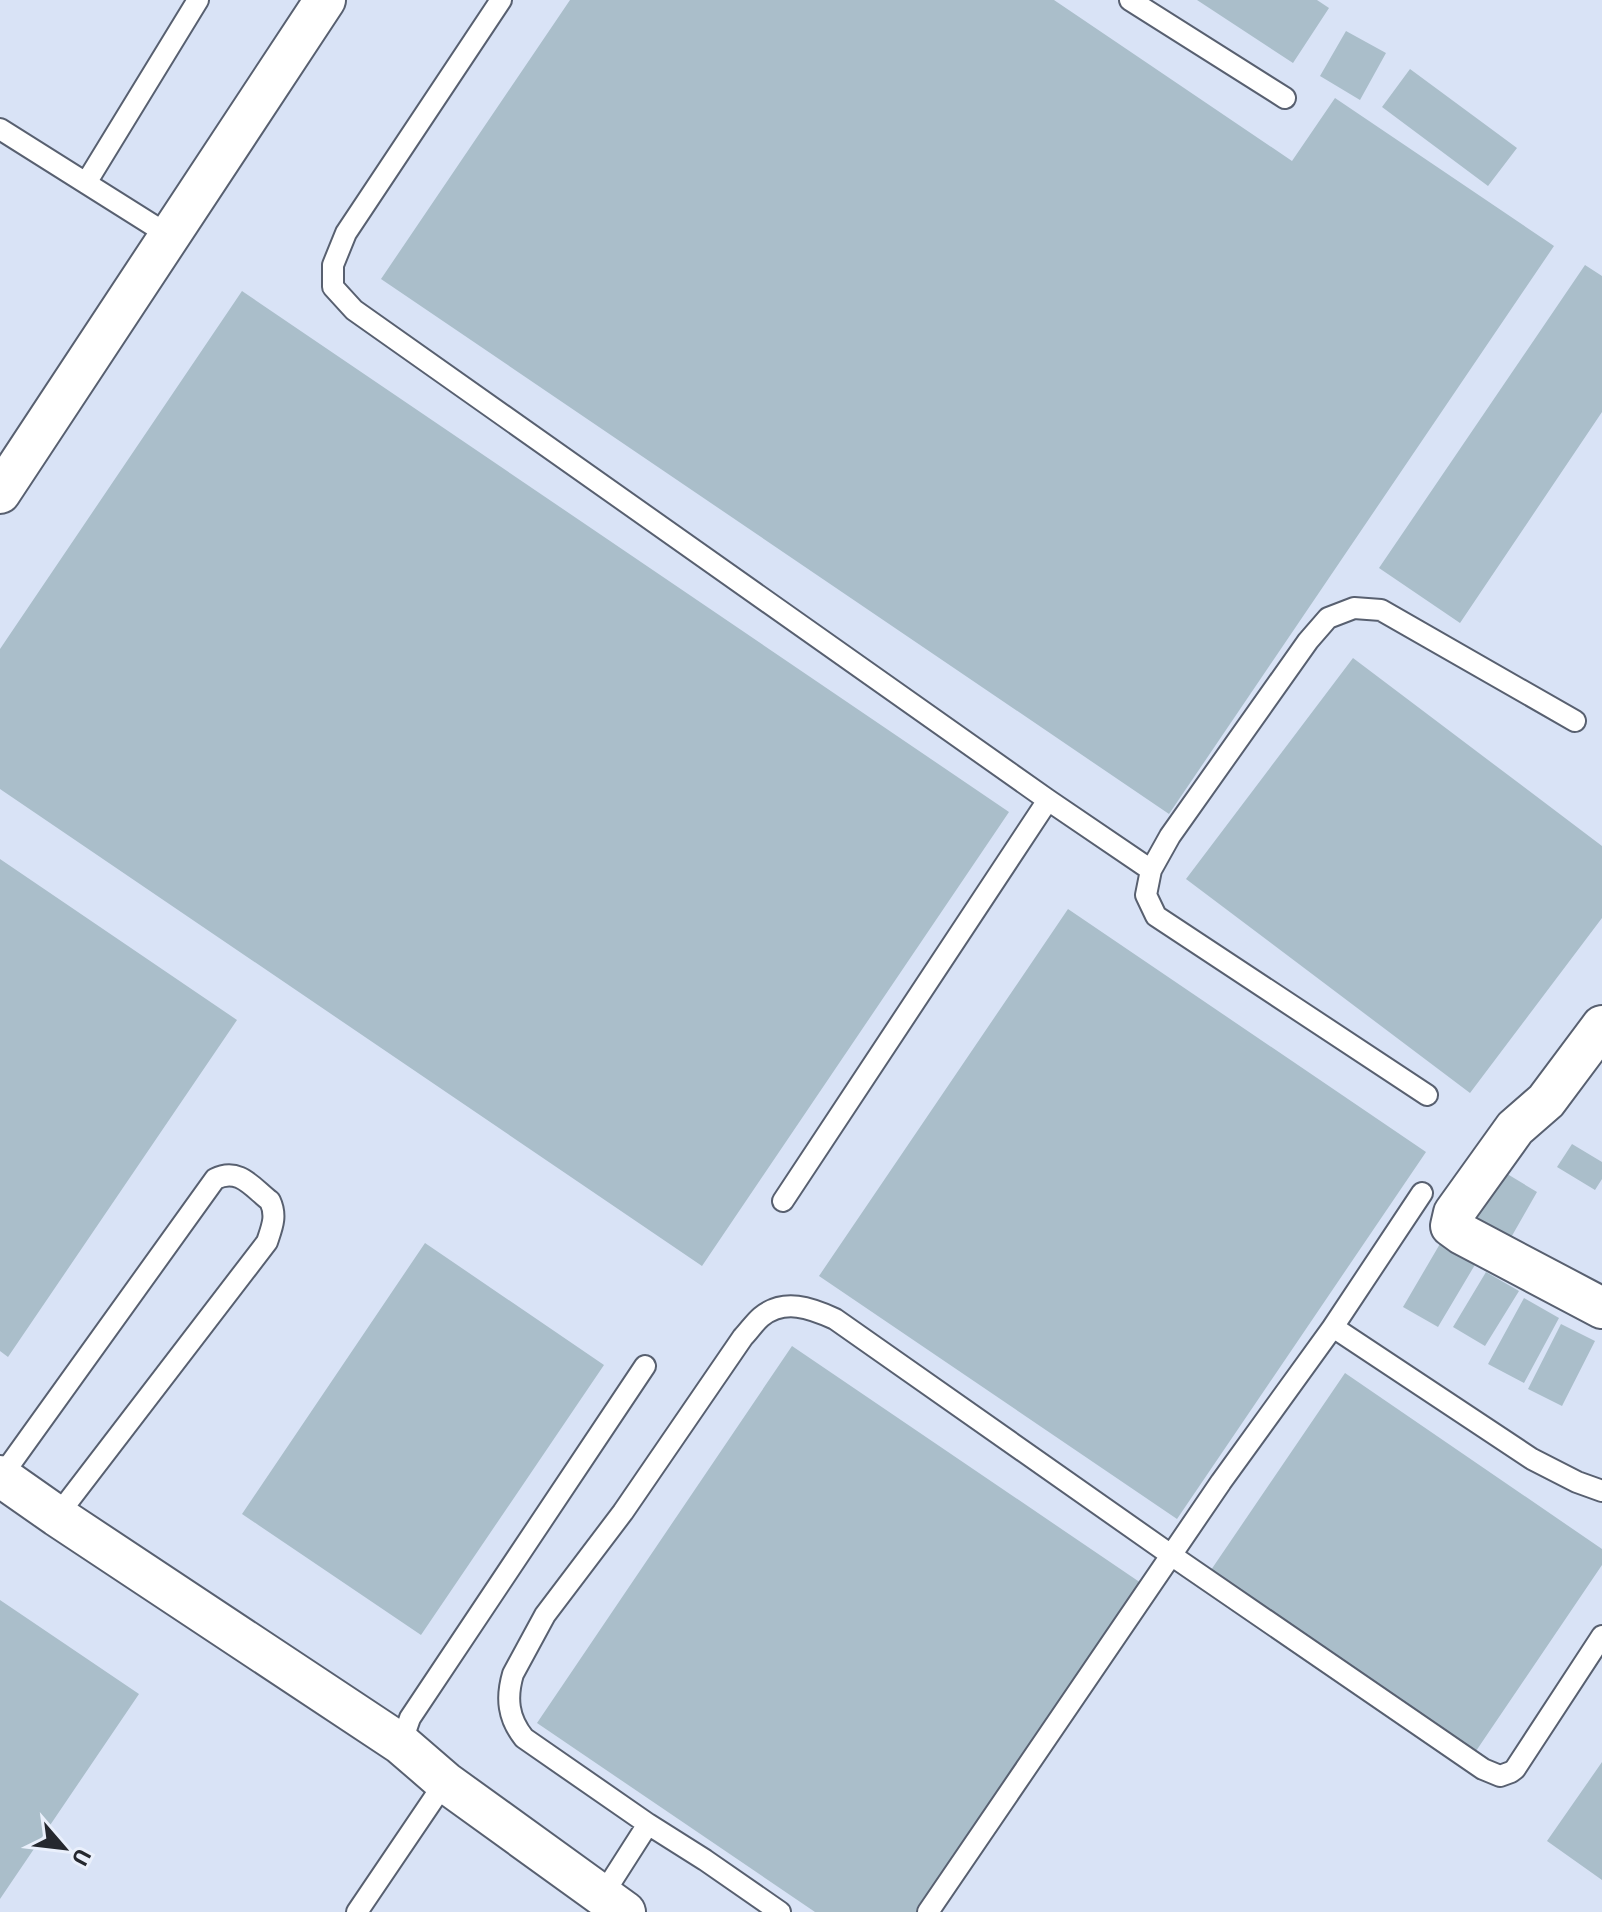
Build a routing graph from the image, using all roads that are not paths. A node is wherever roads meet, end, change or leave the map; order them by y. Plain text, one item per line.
1 (198, 0) edge
2 (325, 0) edge
3 (501, 0) edge
4 (1130, 0) edge
5 (1285, 98) dead end
6 (0, 129) edge
7 (86, 183) junction
8 (170, 236) junction
9 (0, 493) edge
10 (1575, 721) dead end
11 (1048, 800) junction
12 (1151, 870) junction
13 (1602, 1026) edge
14 (1427, 1095) dead end
15 (1422, 1193) dead end
16 (783, 1201) dead end
17 (1602, 1308) edge
18 (1333, 1327) junction
19 (645, 1366) dead end
20 (0, 1476) edge
21 (1602, 1491) edge
22 (57, 1516) junction
23 (1171, 1555) junction
24 (1602, 1636) edge
25 (401, 1744) junction
26 (445, 1782) junction
27 (648, 1824) junction
28 (613, 1904) edge
29 (357, 1912) edge
30 (780, 1912) edge
31 (928, 1912) edge

1 - 7 lane
2 - 8 street
3 - 11 lane
4 - 5 lane
6 - 7 lane
7 - 8 lane
8 - 9 street
10 - 12 lane
11 - 12 lane
11 - 16 lane
12 - 14 lane
13 - 17 street
15 - 18 lane
18 - 21 lane
18 - 23 lane
19 - 25 lane
20 - 22 street
20 - 22 lane
22 - 25 street
23 - 24 lane
23 - 27 lane
23 - 31 lane
25 - 26 street
26 - 28 street
26 - 29 lane
27 - 28 lane
27 - 30 lane

